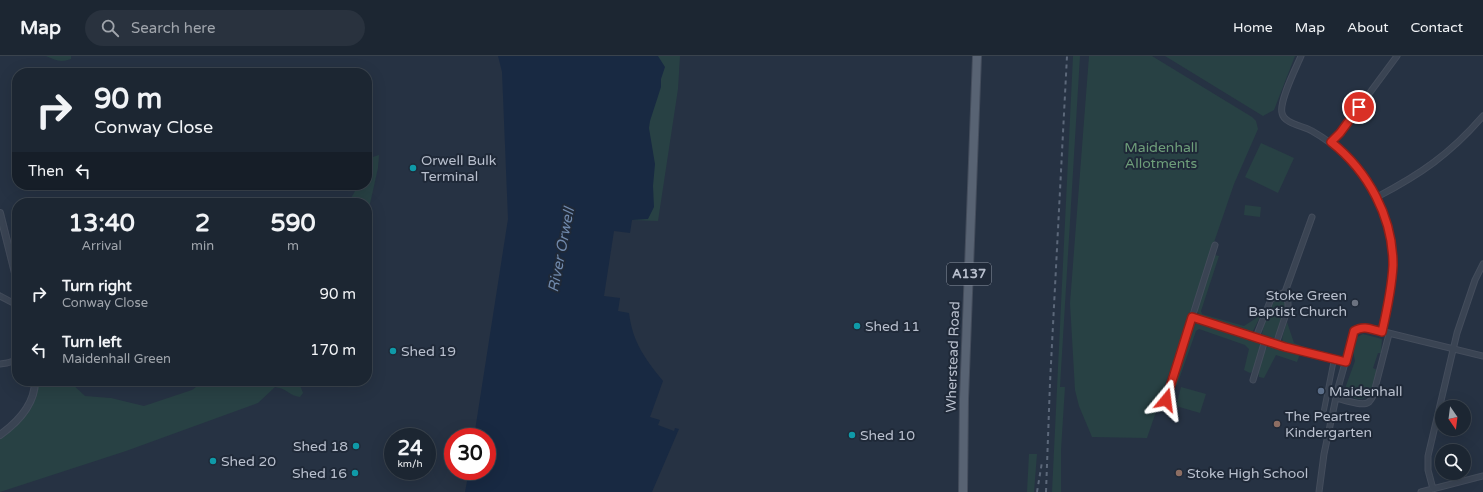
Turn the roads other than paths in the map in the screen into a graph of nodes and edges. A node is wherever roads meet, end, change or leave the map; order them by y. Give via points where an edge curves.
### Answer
1 (977, 56) edge
2 (1302, 56) edge
3 (1397, 56) edge
4 (1483, 116) edge
5 (1331, 142) junction
6 (1376, 196) junction
7 (0, 213) edge
8 (1312, 217) dead end
9 (1215, 245) dead end
10 (12, 261) edge
11 (1483, 264) edge
12 (1285, 292) junction
13 (0, 296) edge
14 (12, 302) edge
15 (1192, 317) junction
16 (1382, 332) junction
17 (1389, 334) junction
18 (1256, 337) junction
19 (1266, 340) junction
20 (1276, 344) junction
21 (1454, 350) junction
22 (1483, 356) edge
23 (1334, 359) junction
24 (12, 362) edge
25 (1346, 362) junction
26 (0, 364) edge
27 (1253, 380) dead end
28 (36, 386) edge
29 (1336, 398) junction
30 (1166, 400) dead end
31 (1324, 410) dead end
32 (0, 435) edge
33 (1483, 476) edge
34 (1433, 489) junction
35 (963, 492) edge
36 (1319, 492) edge
37 (1421, 492) edge

1 - 35 main road, Wherstead Road / A137
2 - 5 street via 1285,95 1282,115 1286,120
3 - 5 street
4 - 6 street via 1434,163 1409,180
5 - 6 street via 1354,164
6 - 16 street via 1389,231 1393,263
7 - 10 street
8 - 12 street
9 - 15 street
11 - 21 street via 1463,314
12 - 18 street via 1271,299
12 - 20 street via 1288,308
13 - 14 street
15 - 18 street
15 - 30 street
16 - 17 street
16 - 25 street via 1364,327 1354,331
17 - 21 street
17 - 29 street via 1370,402 1360,404
18 - 19 street
19 - 20 street
19 - 27 street
20 - 23 street
21 - 22 street
21 - 34 street via 1428,456 1428,470
23 - 25 street
23 - 31 street
24 - 26 street
25 - 29 street
28 - 32 street via 26,412
29 - 36 street
33 - 34 street
34 - 37 street

